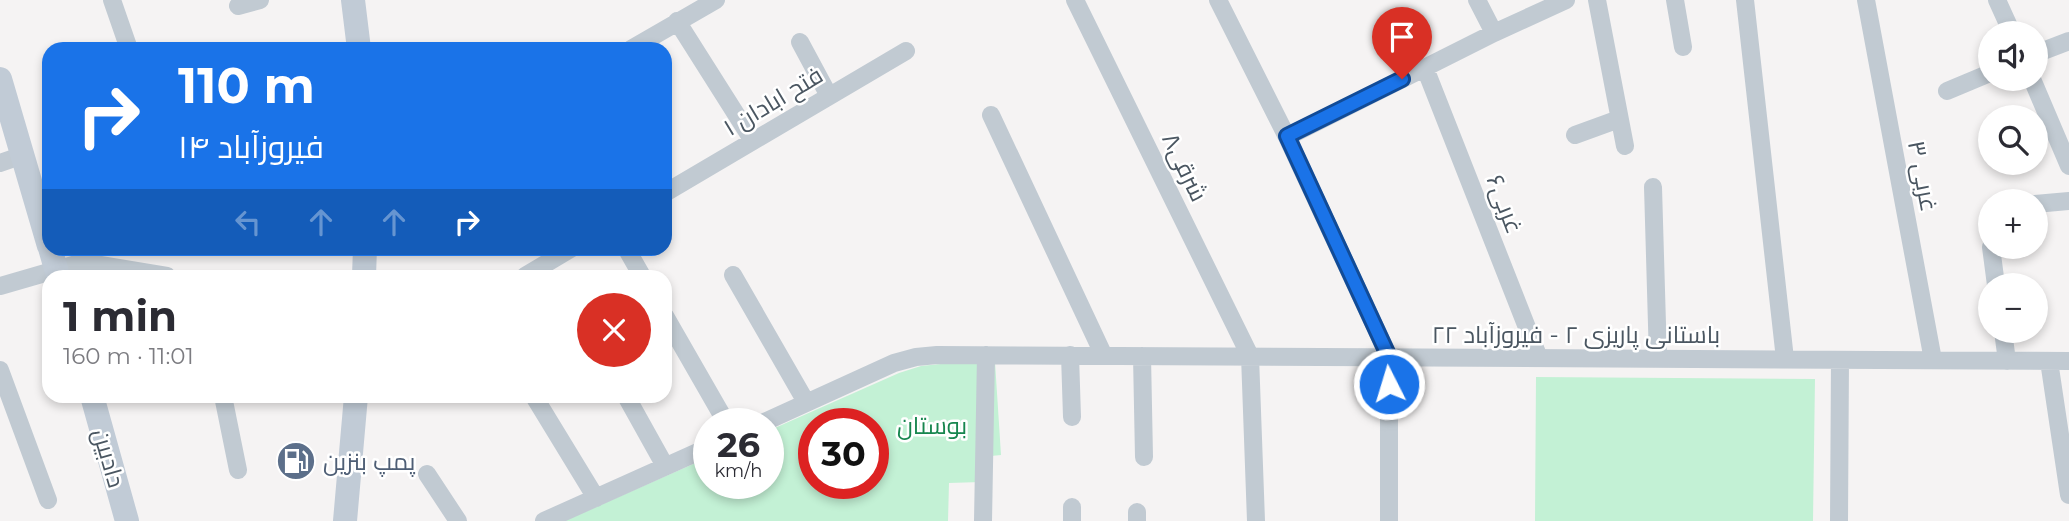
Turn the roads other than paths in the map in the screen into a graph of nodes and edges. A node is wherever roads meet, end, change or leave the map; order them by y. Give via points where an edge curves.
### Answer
1 (112, 0) edge
2 (260, 0) edge
3 (353, 0) edge
4 (716, 0) edge
5 (1075, 0) edge
6 (1218, 0) edge
7 (1477, 0) edge
8 (1566, 0) edge
9 (1597, 0) edge
10 (1675, 0) edge
11 (1745, 0) edge
12 (1866, 0) edge
13 (1997, 0) edge
14 (239, 6) dead end
15 (677, 21) junction
16 (2007, 21) edge
17 (1494, 33) junction
18 (2069, 41) edge
19 (127, 42) edge
20 (358, 42) edge
21 (642, 42) edge
22 (800, 42) dead end
23 (1683, 47) dead end
24 (2048, 49) edge
25 (906, 51) dead end
26 (1425, 68) junction
27 (1978, 78) edge
28 (0, 79) edge
29 (1947, 91) dead end
30 (2037, 91) edge
31 (829, 96) junction
32 (991, 115) dead end
33 (1619, 119) junction
34 (1575, 135) dead end
35 (1287, 136) junction
36 (753, 141) junction
37 (1625, 146) dead end
38 (11, 159) edge
39 (2069, 166) edge
40 (672, 184) edge
41 (1653, 187) dead end
42 (42, 198) edge
43 (2069, 201) edge
44 (2048, 203) edge
45 (53, 260) edge
46 (131, 270) edge
47 (733, 275) dead end
48 (0, 286) edge
49 (672, 328) edge
50 (2005, 343) edge
51 (986, 355) junction
52 (1070, 355) junction
53 (1104, 356) junction
54 (1142, 356) junction
55 (1250, 356) junction
56 (1389, 357) junction
57 (1539, 358) junction
58 (1658, 359) junction
59 (1785, 359) junction
60 (1840, 359) junction
61 (1933, 360) junction
62 (2007, 360) junction
63 (2049, 361) junction
64 (2069, 361) edge
65 (0, 370) edge
66 (806, 402) junction
67 (94, 403) edge
68 (224, 403) edge
69 (355, 403) edge
70 (538, 403) edge
71 (630, 403) edge
72 (718, 408) edge
73 (784, 413) edge
74 (1072, 417) dead end
75 (693, 454) edge
76 (1144, 457) dead end
77 (350, 463) junction
78 (665, 466) junction
79 (238, 470) dead end
80 (427, 474) dead end
81 (2069, 495) edge
82 (596, 498) junction
83 (48, 500) dead end
84 (127, 521) edge
85 (345, 521) edge
86 (365, 521) edge
87 (458, 521) edge
88 (544, 521) edge
89 (983, 521) edge
90 (1256, 521) edge
91 (1390, 521) edge
92 (1839, 521) edge

1 - 19 street
2 - 14 street
3 - 20 street
4 - 15 street
5 - 55 street, شرقی۸
6 - 35 street
7 - 17 street
8 - 17 street
9 - 33 street
10 - 23 street
11 - 59 street
12 - 61 street, غربی ۳
13 - 16 street
15 - 21 street
15 - 36 street
17 - 26 street
18 - 24 street
22 - 31 street
25 - 31 street, فتح ابادان ۱
26 - 35 street
26 - 57 street, غربی۶
27 - 29 street
28 - 38 street
30 - 39 street
31 - 36 street, فتح ابادان ۱
32 - 53 street
33 - 34 street
33 - 37 street
35 - 56 street
36 - 40 street, فتح ابادان ۱
38 - 42 street
41 - 58 street
43 - 44 street
45 - 46 street
45 - 48 street
47 - 66 street
49 - 72 street
50 - 62 street
51 - 52 street, باستانی پاریزی ۲ - فیروزآباد ۲۲
51 - 66 street, باستانی پاریزی ۲ - فیروزآباد ۲۲ via 916,357
51 - 89 street
52 - 53 street, باستانی پاریزی ۲ - فیروزآباد ۲۲
52 - 74 street
53 - 54 street, باستانی پاریزی ۲ - فیروزآباد ۲۲
54 - 55 street, باستانی پاریزی ۲ - فیروزآباد ۲۲
54 - 76 street
55 - 56 street, باستانی پاریزی ۲ - فیروزآباد ۲۲
55 - 90 street
56 - 57 street, باستانی پاریزی ۲ - فیروزآباد ۲۲
56 - 91 street
57 - 58 street, باستانی پاریزی ۲ - فیروزآباد ۲۲
58 - 59 street, باستانی پاریزی ۲ - فیروزآباد ۲۲
59 - 60 street, باستانی پاریزی ۲ - فیروزآباد ۲۲
60 - 61 street, باستانی پاریزی ۲ - فیروزآباد ۲۲
60 - 92 street
61 - 62 street, باستانی پاریزی ۲ - فیروزآباد ۲۲
62 - 63 street, باستانی پاریزی ۲ - فیروزآباد ۲۲
63 - 64 street, باستانی پاریزی ۲ - فیروزآباد ۲۲
63 - 81 street
65 - 83 street
66 - 73 street, باستانی پاریزی ۲ - فیروزآباد ۲۲
67 - 84 street, دادبین
68 - 79 street
69 - 77 street
70 - 82 street
71 - 78 street
75 - 78 street
77 - 85 street
77 - 86 street
78 - 82 street
80 - 87 street
82 - 88 street

